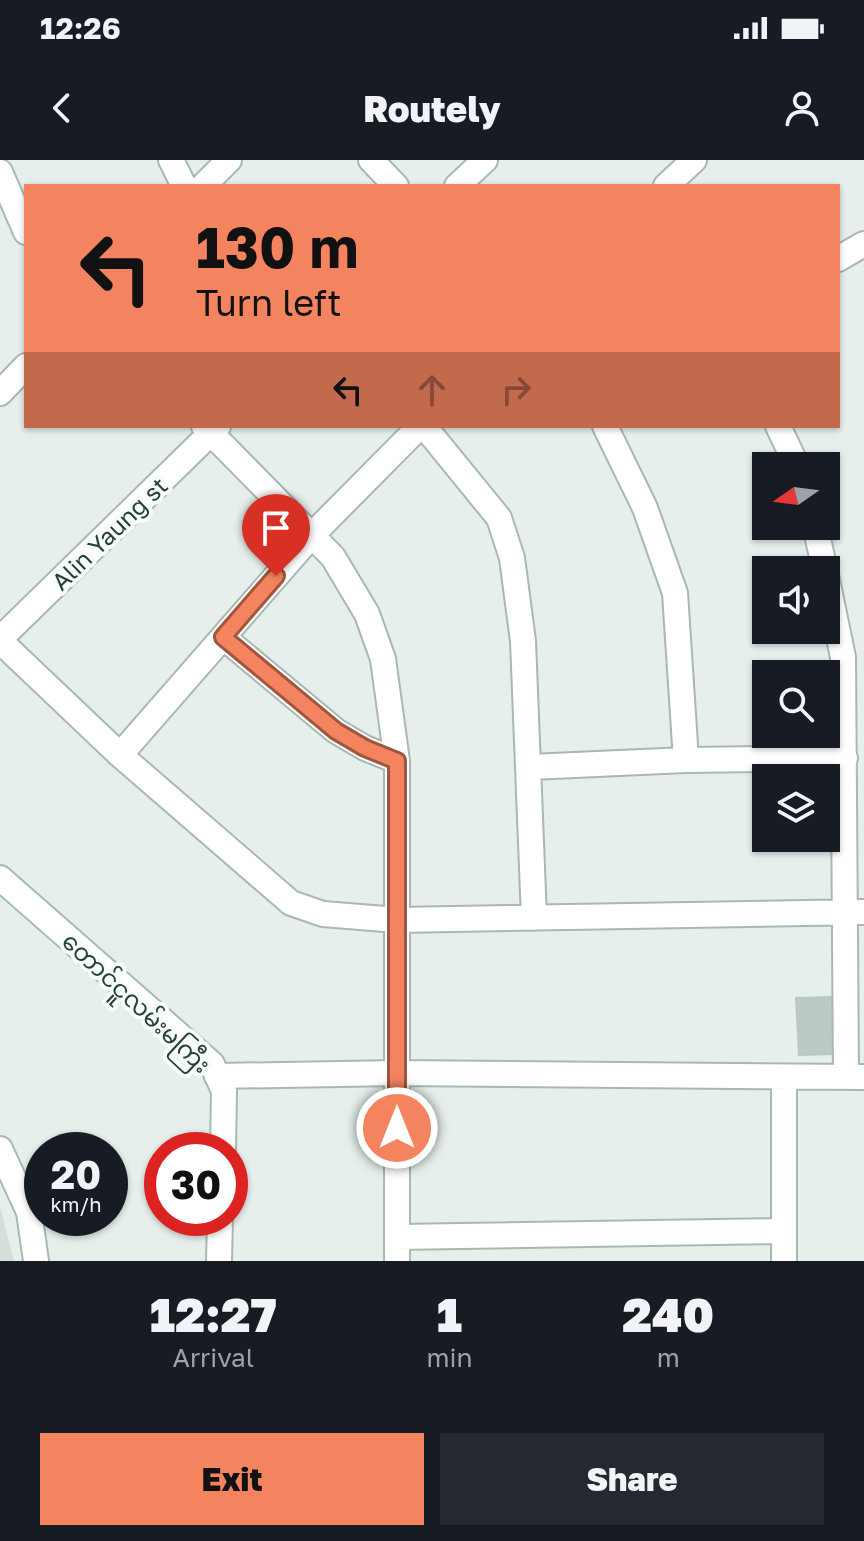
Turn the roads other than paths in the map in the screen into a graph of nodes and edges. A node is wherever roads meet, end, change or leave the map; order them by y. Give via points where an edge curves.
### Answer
1 (171, 160) edge
2 (229, 160) edge
3 (371, 160) edge
4 (485, 160) edge
5 (694, 160) edge
6 (0, 172) edge
7 (183, 184) edge
8 (205, 184) edge
9 (394, 184) edge
10 (459, 184) edge
11 (668, 184) edge
12 (24, 227) edge
13 (864, 244) edge
14 (840, 258) edge
15 (24, 368) edge
16 (0, 393) edge
17 (211, 428) edge
18 (420, 428) edge
19 (424, 428) edge
20 (606, 428) edge
21 (779, 428) edge
22 (790, 452) edge
23 (312, 535) junction
24 (223, 637) junction
25 (0, 640) edge
26 (840, 643) edge
27 (120, 755) junction
28 (845, 758) junction
29 (686, 760) junction
30 (397, 761) junction
31 (530, 767) junction
32 (0, 878) edge
33 (855, 912) edge
34 (534, 918) junction
35 (397, 920) junction
36 (397, 1073) junction
37 (217, 1076) junction
38 (855, 1077) edge
39 (784, 1078) junction
40 (223, 1132) edge
41 (0, 1149) edge
42 (784, 1231) junction
43 (220, 1236) edge
44 (397, 1249) edge
45 (36, 1261) edge
46 (219, 1261) edge
47 (784, 1261) edge

1 - 7 street
2 - 8 street
3 - 9 street
4 - 10 street
5 - 11 street
6 - 12 street
13 - 14 street
15 - 16 street
17 - 23 street
17 - 25 street, Alin Yaung st
18 - 23 street
19 - 31 street via 499,518 512,558
20 - 29 street via 645,508 675,593
21 - 22 street
23 - 24 street
23 - 30 street via 333,557 367,614 383,659
24 - 27 street
24 - 30 street via 336,731
25 - 27 street
26 - 28 street
27 - 35 street via 291,903 323,914
28 - 29 street
28 - 33 street
29 - 31 street
30 - 35 street
31 - 34 street
32 - 37 street, တောင်ငူလမ်းမကြီး via 212,1064
33 - 34 street
33 - 38 street
34 - 35 street
35 - 36 street
36 - 37 street
36 - 39 street
36 - 44 street
37 - 40 street, တောင်ငူလမ်းမကြီး via 224,1091
38 - 39 street
39 - 42 street
41 - 45 street via 29,1212
42 - 44 street
42 - 47 street
43 - 46 street

